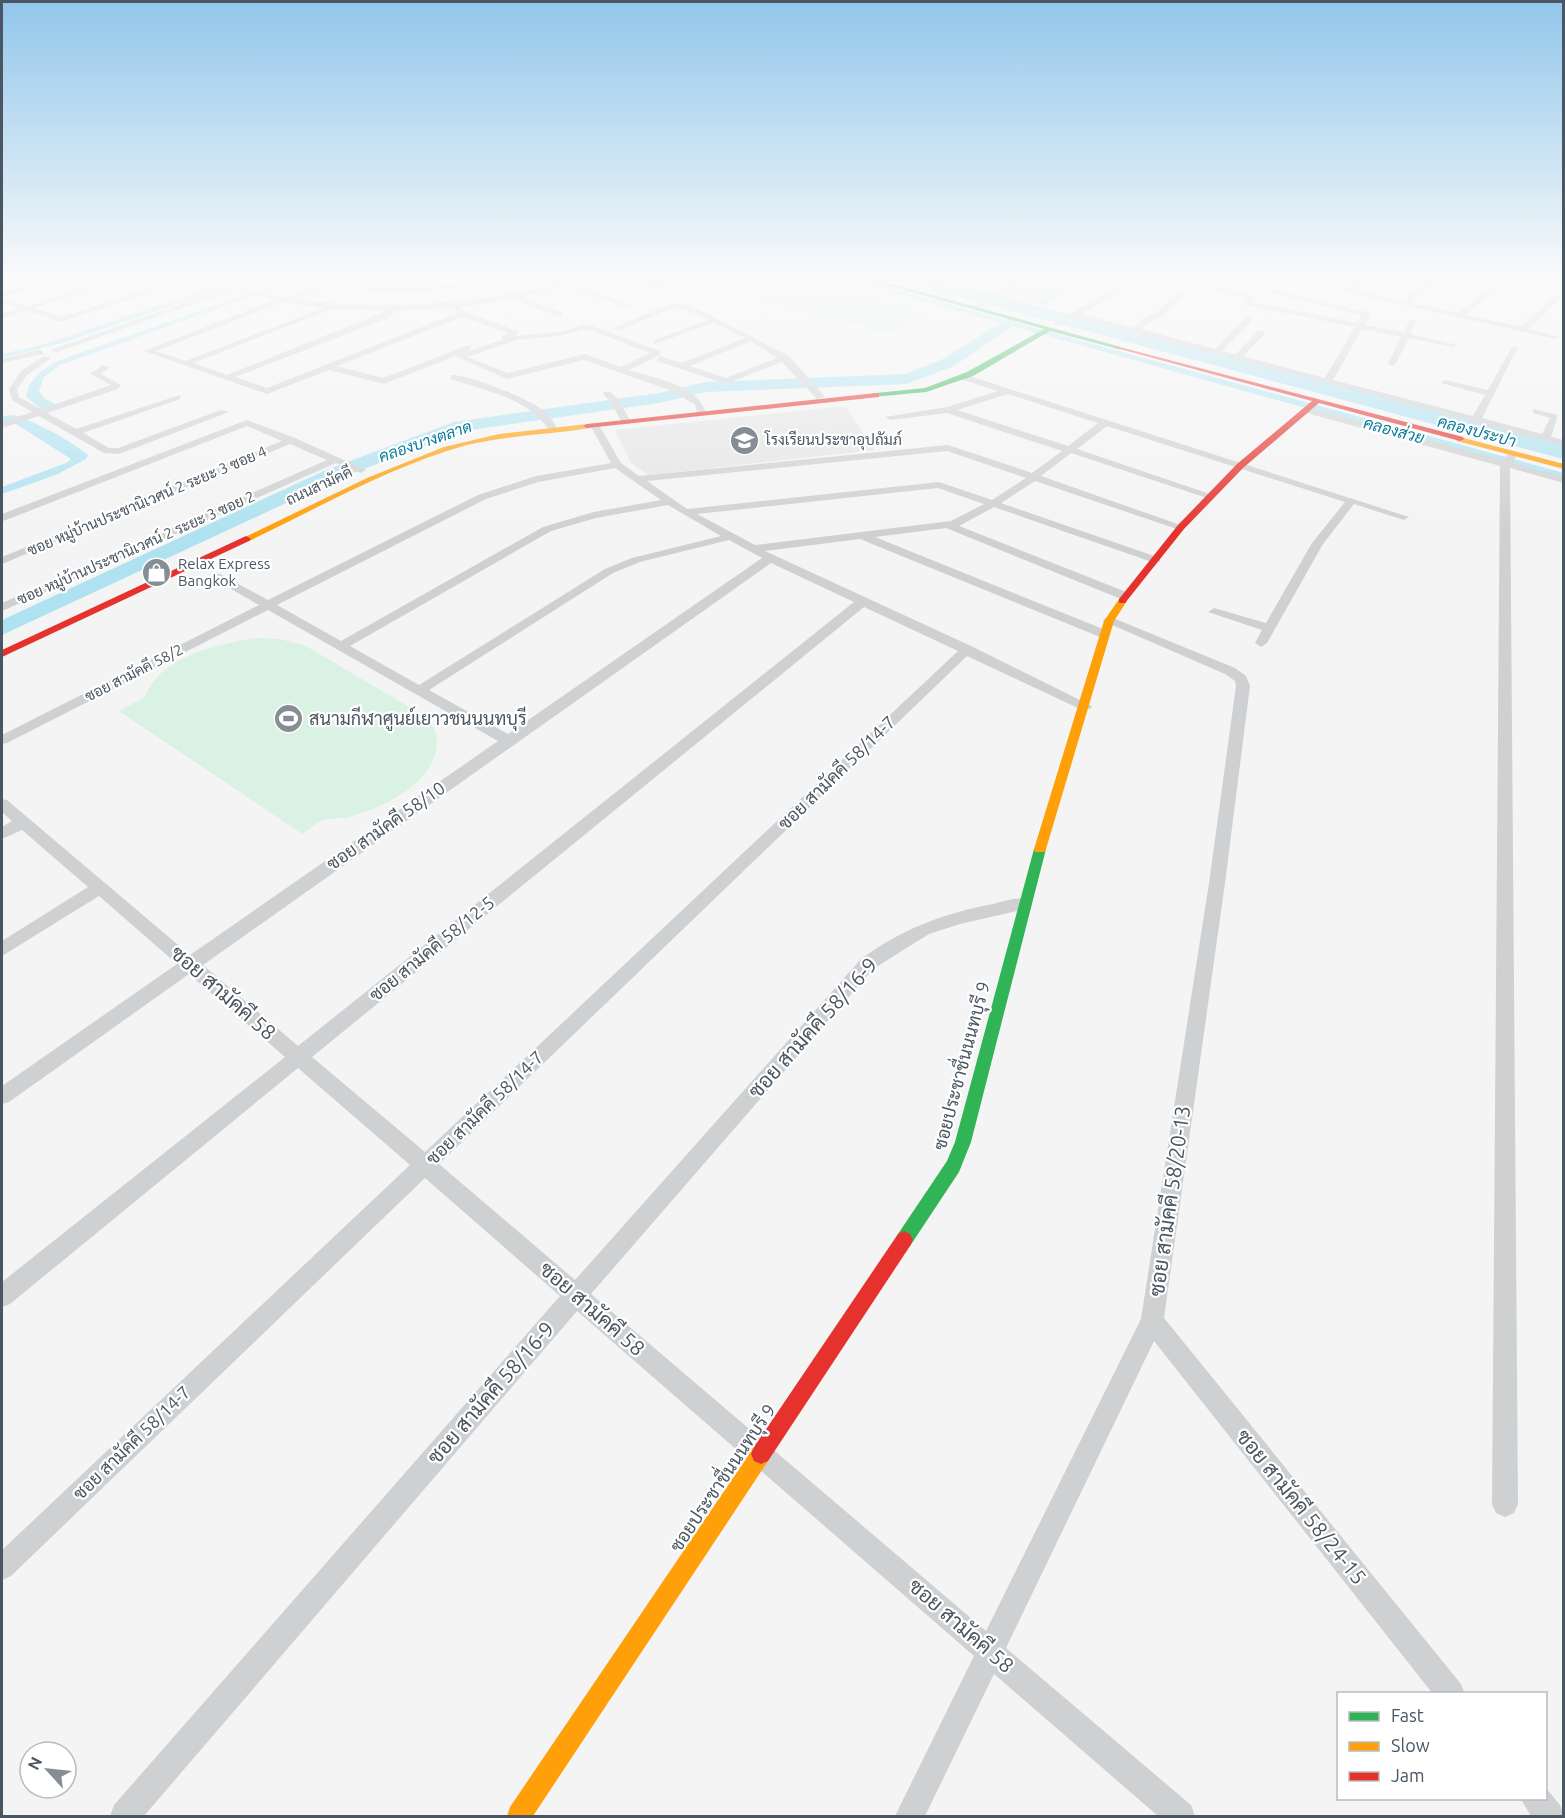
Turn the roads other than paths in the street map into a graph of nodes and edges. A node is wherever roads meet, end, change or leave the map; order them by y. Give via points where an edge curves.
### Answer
1 (36, 363) edge
2 (181, 363) edge
3 (187, 363) edge
4 (265, 363) edge
5 (339, 363) edge
6 (427, 363) edge
7 (474, 363) edge
8 (554, 363) edge
9 (599, 363) edge
10 (636, 363) edge
11 (670, 363) edge
12 (691, 363) edge
13 (773, 363) edge
14 (791, 363) edge
15 (988, 363) edge
16 (1161, 363) edge
17 (1269, 363) edge
18 (1338, 363) edge
19 (1507, 363) edge
20 (184, 364) junction
21 (106, 367) dead end
22 (328, 367) junction
23 (681, 367) junction
24 (620, 370) junction
25 (454, 377) dead end
26 (963, 377) junction
27 (226, 378) junction
28 (1328, 380) junction
29 (1445, 383) dead end
30 (1008, 391) junction
31 (1490, 393) junction
32 (177, 397) dead end
33 (820, 397) dead end
34 (1311, 406) junction
35 (948, 410) junction
36 (1536, 411) dead end
37 (224, 412) dead end
38 (38, 413) junction
39 (701, 414) junction
40 (890, 417) dead end
41 (1476, 420) junction
42 (1104, 423) junction
43 (4, 424) edge
44 (595, 425) junction
45 (553, 430) junction
46 (73, 433) junction
47 (1545, 439) junction
48 (292, 440) junction
49 (1563, 443) edge
50 (1070, 450) junction
51 (1508, 460) junction
52 (341, 461) junction
53 (617, 465) junction
54 (1240, 466) junction
55 (1563, 467) edge
56 (361, 470) dead end
57 (1034, 477) junction
58 (635, 479) junction
59 (1563, 480) edge
60 (1211, 496) junction
61 (1351, 501) junction
62 (668, 502) junction
63 (994, 503) junction
64 (685, 512) junction
65 (1404, 517) dead end
66 (2, 518) edge
67 (947, 525) junction
68 (1181, 526) junction
69 (862, 535) junction
70 (729, 537) junction
71 (752, 549) junction
72 (770, 558) junction
73 (1156, 560) junction
74 (2, 561) edge
75 (216, 576) dead end
76 (1125, 596) junction
77 (863, 601) junction
78 (267, 605) junction
79 (2, 607) edge
80 (1214, 612) dead end
81 (1106, 628) junction
82 (1269, 628) junction
83 (1261, 643) dead end
84 (341, 646) junction
85 (967, 649) junction
86 (2, 654) edge
87 (420, 690) junction
88 (1085, 706) junction
89 (2, 740) edge
90 (507, 740) junction
91 (2, 804) edge
92 (23, 822) junction
93 (2, 834) edge
94 (100, 887) junction
95 (1024, 904) junction
96 (2, 949) edge
97 (190, 964) junction
98 (298, 1057) junction
99 (2, 1096) edge
100 (425, 1165) junction
101 (576, 1295) junction
102 (2, 1296) edge
103 (1152, 1321) junction
104 (760, 1453) junction
105 (1505, 1504) dead end
106 (2, 1567) edge
107 (990, 1651) junction
108 (1448, 1692) edge
109 (1537, 1800) edge
110 (125, 1816) edge
111 (519, 1816) edge
112 (910, 1816) edge
113 (1180, 1816) edge
114 (1549, 1816) edge

1 - 38 street via 13,389 15,398
2 - 20 street
3 - 20 street
4 - 27 street
5 - 22 street
6 - 22 street via 384,381
7 - 8 street via 507,376
9 - 24 street
10 - 24 street
11 - 23 street
12 - 23 street
13 - 23 street via 726,381
14 - 33 street
15 - 26 main road, ถนนสามัคคี
16 - 34 main road
17 - 28 street via 1301,369
18 - 28 street
19 - 31 street
20 - 27 street
21 - 38 street via 94,374 115,387
22 - 27 street via 267,391
24 - 39 street via 678,390 694,399
25 - 45 street via 542,413 551,421
26 - 30 street
26 - 39 main road, ถนนสามัคคี via 913,392
28 - 41 street
29 - 31 street
30 - 35 street
30 - 42 street
31 - 41 street
32 - 46 street
34 - 51 main road
34 - 54 main road, ซอยประชาชื่นนนทบุรี 9
35 - 40 street
35 - 50 street
36 - 47 street via 1555,417
37 - 46 street via 113,452
38 - 43 street
38 - 46 street
39 - 44 main road, ถนนสามัคคี via 617,406
41 - 47 street
42 - 50 street
42 - 54 street
44 - 45 main road, ถนนสามัคคี
44 - 53 street
45 - 86 main road, ถนนสามัคคี via 496,437 435,452
47 - 49 street
48 - 52 street
48 - 66 street via 253,423 243,423
48 - 74 street, ซอย หมู่บ้านประชานิเวศน์ 2 ระยะ 3 ซอย 4
50 - 57 street
50 - 60 street
51 - 55 main road
51 - 59 street
51 - 105 street
52 - 56 street
52 - 79 street, ซอย หมู่บ้านประชานิเวศน์ 2 ระยะ 3 ซอย 2
53 - 58 street
53 - 78 street, ซอย สามัคคี 58/2 via 536,479 497,491
54 - 60 main road, ซอยประชาชื่นนนทบุรี 9
54 - 61 street
57 - 58 street via 948,448
57 - 63 street
57 - 68 street
58 - 62 street
60 - 68 main road, ซอยประชาชื่นนนทบุรี 9
61 - 65 street
61 - 82 street via 1318,543
62 - 64 street
62 - 84 street via 594,515 547,529
63 - 64 street via 939,485
63 - 67 street via 959,523
63 - 73 street
64 - 70 street
67 - 69 street
67 - 76 street
68 - 73 main road, ซอยประชาชื่นนนทบุรี 9
69 - 71 street
69 - 81 street, ซอย สามัคคี 58/20-13
70 - 71 street
70 - 87 street via 636,560 609,571
71 - 72 street
72 - 77 street
72 - 90 street, ซอย สามัคคี 58/10
73 - 76 main road, ซอยประชาชื่นนนทบุรี 9
75 - 78 street
76 - 81 main road, ซอยประชาชื่นนนทบุรี 9
77 - 85 street
77 - 98 street, ซอย สามัคคี 58/12-5
78 - 84 street
78 - 89 street, ซอย สามัคคี 58/2
80 - 82 street
81 - 88 main road, ซอยประชาชื่นนนทบุรี 9
81 - 103 street, ซอย สามัคคี 58/20-13 via 1230,671 1243,686
82 - 83 street
84 - 87 street
85 - 88 street
85 - 100 street, ซอย สามัคคี 58/14-7
87 - 90 street
88 - 95 main road, ซอยประชาชื่นนนทบุรี 9
90 - 97 street, ซอย สามัคคี 58/10
91 - 92 street, ซอย สามัคคี 58
92 - 93 street
92 - 94 street, ซอย สามัคคี 58
94 - 96 street
94 - 97 street, ซอย สามัคคี 58
95 - 101 street, ซอย สามัคคี 58/16-9 via 941,921 890,945 867,964
95 - 104 main road, ซอยประชาชื่นนนทบุรี 9 via 963,1142 953,1166
97 - 98 street, ซอย สามัคคี 58
97 - 99 street, ซอย สามัคคี 58/10
98 - 100 street, ซอย สามัคคี 58
98 - 102 street, ซอย สามัคคี 58/12-5
100 - 101 street, ซอย สามัคคี 58
100 - 106 street, ซอย สามัคคี 58/14-7
101 - 104 street, ซอย สามัคคี 58
101 - 110 street, ซอย สามัคคี 58/16-9
103 - 107 street, ซอย สามัคคี 58/20-13
103 - 108 street, ซอย สามัคคี 58/24-15
104 - 107 street, ซอย สามัคคี 58
104 - 111 main road, ซอยประชาชื่นนนทบุรี 9
107 - 112 street, ซอย สามัคคี 58/20-13
107 - 113 street, ซอย สามัคคี 58
109 - 114 street

